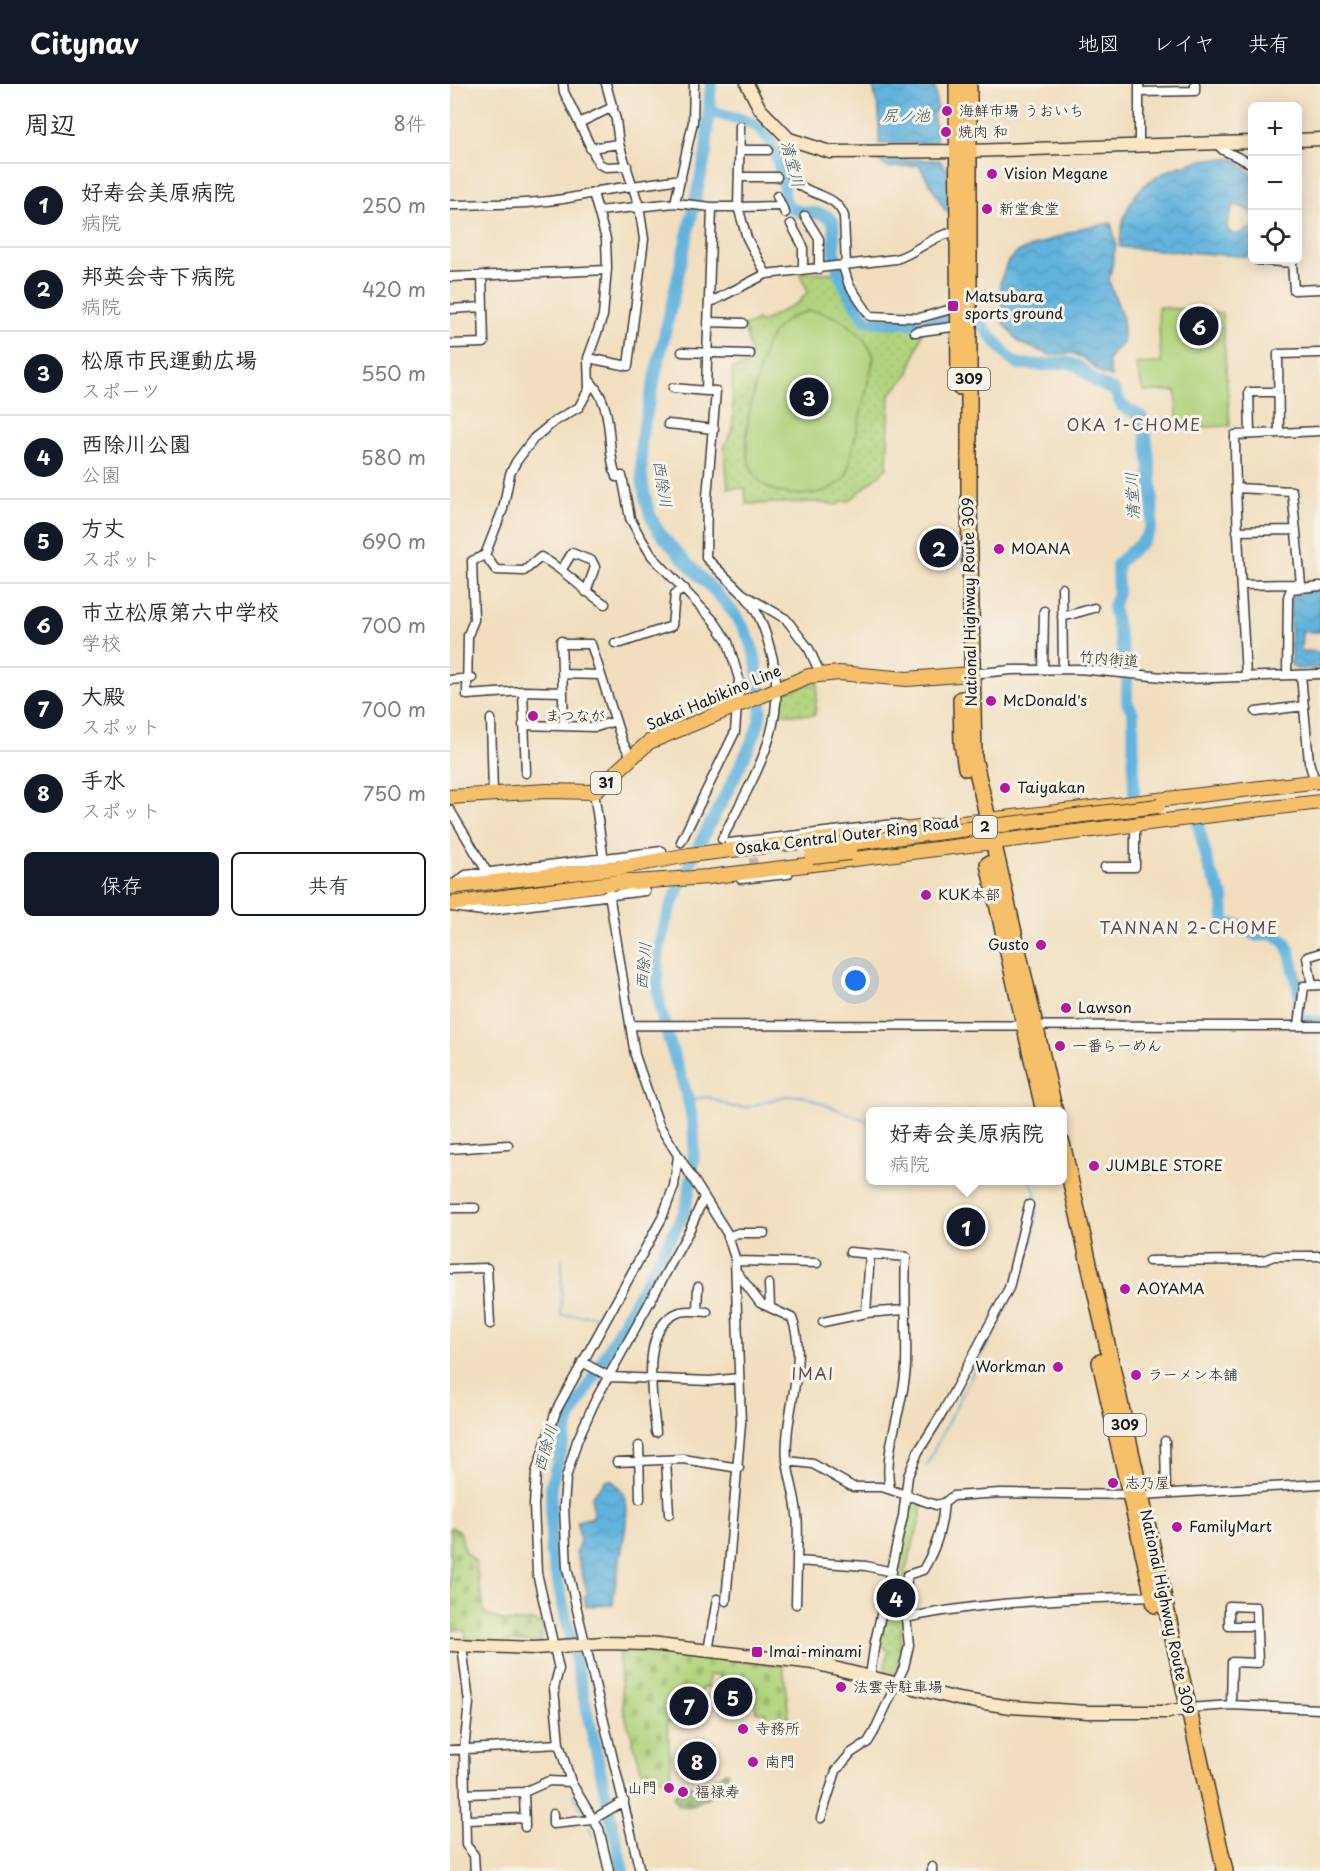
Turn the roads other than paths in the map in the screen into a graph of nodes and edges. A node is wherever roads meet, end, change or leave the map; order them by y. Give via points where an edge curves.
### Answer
1 (563, 84) edge
2 (606, 84) edge
3 (694, 84) edge
4 (747, 84) edge
5 (957, 84) edge
6 (969, 84) edge
7 (1195, 84) edge
8 (1139, 88) edge
9 (613, 107) junction
10 (579, 123) junction
11 (740, 126) dead end
12 (1320, 139) edge
13 (789, 140) junction
14 (1302, 140) edge
15 (1248, 142) edge
16 (1216, 143) junction
17 (619, 144) junction
18 (1139, 146) junction
19 (590, 148) junction
20 (740, 150) junction
21 (768, 150) dead end
22 (963, 151) junction
23 (1248, 162) edge
24 (627, 166) junction
25 (739, 177) junction
26 (777, 177) dead end
27 (681, 179) junction
28 (633, 186) junction
29 (598, 191) dead end
30 (777, 196) dead end
31 (676, 203) junction
32 (450, 205) edge
33 (639, 206) junction
34 (712, 207) junction
35 (738, 207) junction
36 (598, 211) junction
37 (805, 216) dead end
38 (791, 224) dead end
39 (964, 232) junction
40 (1292, 264) edge
41 (844, 266) junction
42 (803, 268) junction
43 (822, 269) junction
44 (607, 270) junction
45 (482, 274) junction
46 (766, 274) junction
47 (450, 277) edge
48 (1320, 289) edge
49 (709, 303) junction
50 (483, 307) junction
51 (959, 307) junction
52 (450, 309) edge
53 (708, 322) junction
54 (743, 323) dead end
55 (959, 326) junction
56 (915, 332) dead end
57 (450, 344) edge
58 (682, 352) dead end
59 (707, 352) junction
60 (1320, 353) edge
61 (750, 354) dead end
62 (588, 358) junction
63 (591, 381) junction
64 (673, 388) dead end
65 (706, 391) junction
66 (1278, 392) junction
67 (668, 424) dead end
68 (714, 429) junction
69 (1320, 431) edge
70 (1279, 433) junction
71 (1250, 434) junction
72 (1236, 488) junction
73 (1296, 530) junction
74 (1237, 531) junction
75 (485, 555) junction
76 (562, 569) junction
77 (1300, 584) junction
78 (1241, 585) junction
79 (1320, 586) edge
80 (1062, 588) dead end
81 (685, 589) junction
82 (586, 592) junction
83 (743, 594) junction
84 (605, 604) dead end
85 (1094, 608) dead end
86 (1044, 611) dead end
87 (1062, 617) junction
88 (615, 643) dead end
89 (1063, 669) junction
90 (1043, 670) junction
91 (563, 674) junction
92 (820, 674) junction
93 (966, 674) junction
94 (1320, 674) edge
95 (600, 675) junction
96 (1287, 675) junction
97 (1301, 675) junction
98 (1246, 676) junction
99 (469, 678) junction
100 (450, 680) edge
101 (777, 688) junction
102 (523, 691) junction
103 (563, 692) junction
104 (740, 706) junction
105 (1304, 706) junction
106 (1256, 711) dead end
107 (491, 719) dead end
108 (615, 721) junction
109 (523, 725) junction
110 (564, 725) junction
111 (632, 758) junction
112 (526, 773) dead end
113 (1318, 783) edge
114 (594, 792) junction
115 (494, 794) junction
116 (1320, 796) edge
117 (450, 797) edge
118 (1320, 802) edge
119 (450, 810) edge
120 (1159, 811) junction
121 (983, 819) junction
122 (1135, 825) junction
123 (916, 828) junction
124 (681, 842) dead end
125 (989, 843) junction
126 (662, 851) dead end
127 (608, 862) junction
128 (1104, 867) dead end
129 (707, 868) junction
130 (671, 869) junction
131 (487, 872) junction
132 (450, 887) edge
133 (613, 890) junction
134 (645, 891) dead end
135 (450, 905) edge
136 (1320, 953) edge
137 (1316, 985) edge
138 (1300, 1022) junction
139 (630, 1025) junction
140 (1030, 1026) junction
141 (1320, 1026) edge
142 (1043, 1107) edge
143 (1054, 1107) edge
144 (508, 1145) dead end
145 (450, 1149) edge
146 (680, 1159) junction
147 (1067, 1167) edge
148 (1060, 1185) edge
149 (703, 1196) junction
150 (1029, 1205) dead end
151 (450, 1208) edge
152 (476, 1208) dead end
153 (764, 1233) dead end
154 (728, 1237) junction
155 (850, 1252) dead end
156 (870, 1254) junction
157 (1320, 1256) edge
158 (736, 1261) junction
159 (1149, 1261) dead end
160 (817, 1263) dead end
161 (450, 1269) edge
162 (736, 1272) junction
163 (769, 1284) dead end
164 (698, 1287) dead end
165 (770, 1307) junction
166 (904, 1310) junction
167 (697, 1311) junction
168 (707, 1312) dead end
169 (866, 1313) junction
170 (823, 1322) dead end
171 (490, 1324) dead end
172 (584, 1364) junction
173 (609, 1376) junction
174 (652, 1377) junction
175 (739, 1378) junction
176 (656, 1432) dead end
177 (1165, 1441) dead end
178 (639, 1446) dead end
179 (666, 1460) junction
180 (640, 1461) junction
181 (787, 1461) junction
182 (617, 1462) dead end
183 (739, 1468) junction
184 (1320, 1484) edge
185 (890, 1489) junction
186 (904, 1493) junction
187 (1166, 1493) junction
188 (1136, 1494) junction
189 (640, 1499) dead end
190 (944, 1503) junction
191 (669, 1514) dead end
192 (797, 1562) junction
193 (892, 1572) junction
194 (1153, 1596) junction
195 (796, 1604) dead end
196 (906, 1618) junction
197 (1257, 1626) dead end
198 (584, 1644) junction
199 (456, 1645) edge
200 (558, 1646) junction
201 (708, 1651) junction
202 (870, 1677) junction
203 (898, 1684) junction
204 (1231, 1705) junction
205 (1320, 1708) edge
206 (1183, 1709) junction
207 (559, 1744) junction
208 (450, 1750) edge
209 (464, 1750) junction
210 (571, 1782) junction
211 (524, 1792) junction
212 (465, 1794) junction
213 (621, 1803) junction
214 (553, 1814) dead end
215 (821, 1818) dead end
216 (466, 1820) junction
217 (591, 1820) junction
218 (475, 1871) edge
219 (609, 1871) edge
220 (640, 1871) edge
221 (1214, 1871) edge
222 (1225, 1871) edge

1 - 10 street
2 - 9 street
3 - 27 street via 693,122
4 - 13 street via 760,109
5 - 22 highway, National Highway Route 309 / 309
6 - 22 highway, National Highway Route 309 / 309
7 - 8 street via 1196,91
8 - 18 street
9 - 10 street
9 - 17 street
10 - 19 street
11 - 20 street
12 - 14 street
13 - 22 street via 830,152
13 - 41 street via 784,149 797,184 841,208
15 - 16 street
16 - 18 street
16 - 23 street
17 - 19 street
17 - 24 street
18 - 22 street
19 - 24 street via 599,164
20 - 21 street
20 - 25 street
22 - 39 highway, National Highway Route 309 / 309
24 - 28 street
25 - 26 street
25 - 35 street
27 - 28 street
27 - 31 street
28 - 29 street
28 - 33 street
30 - 35 street via 782,209
31 - 33 street
31 - 34 street
32 - 36 street via 514,204 593,193
33 - 36 street
33 - 62 street via 644,239 628,366
34 - 35 street
34 - 49 street
35 - 46 street via 747,238
36 - 44 street via 606,239
37 - 43 street via 819,239
38 - 42 street via 803,246
39 - 41 street via 933,239 913,254
39 - 51 highway, National Highway Route 309 / 309
39 - 93 highway, National Highway Route 309 / 309
40 - 48 street via 1294,290
41 - 43 street
41 - 51 street via 853,294 870,316 919,318
42 - 43 street
42 - 46 street
44 - 45 street
44 - 62 street via 603,316
45 - 47 street
45 - 50 street
46 - 49 street
49 - 53 street
50 - 52 street
50 - 57 street via 484,343
51 - 55 highway, National Highway Route 309 / 309
53 - 54 street
53 - 59 street
55 - 56 street
55 - 93 highway, National Highway Route 309 / 309
58 - 59 street
59 - 61 street
59 - 65 street
60 - 66 street via 1278,354
62 - 63 street
63 - 75 street via 579,407 534,438 516,462
63 - 81 street via 610,425 612,465 616,477 622,476 630,518 652,556
64 - 65 street
65 - 68 street via 716,391
66 - 70 street
66 - 71 street via 1250,392
67 - 68 street
68 - 83 street via 706,558
69 - 70 street
70 - 71 street
71 - 72 street via 1234,435
72 - 73 street via 1292,490
72 - 74 street
73 - 74 street
73 - 77 street
74 - 78 street
75 - 76 street via 496,570 524,571 541,557
75 - 99 street via 472,561 474,620 468,635
76 - 82 street
76 - 82 street via 572,553 592,561 595,567
77 - 78 street
77 - 79 street
78 - 98 street
79 - 96 street via 1291,589 1288,597
80 - 87 street
81 - 88 street via 675,594 672,626
81 - 104 street via 728,642 739,679
82 - 84 street
83 - 92 street via 786,619 809,649
83 - 101 street via 756,609 765,630 777,668
85 - 87 street
86 - 90 street
87 - 89 street
89 - 90 street, 竹内街道
89 - 98 street, 竹内街道 via 1184,679
90 - 93 street, 竹内街道
91 - 95 street
91 - 95 street via 561,642 591,644
91 - 103 street
92 - 93 main road, Sakai Habikino Line / 31 via 907,680
92 - 101 main road, Sakai Habikino Line / 31
93 - 121 highway, National Highway Route 309 / 309
94 - 97 street
95 - 108 street
96 - 97 street
96 - 98 street, 竹内街道
97 - 105 street
99 - 100 street
99 - 102 street via 467,695
101 - 104 main road, Sakai Habikino Line / 31
101 - 123 street via 775,724 726,841 895,824
102 - 103 street
102 - 109 street
103 - 110 street
104 - 111 main road, Sakai Habikino Line / 31 via 667,732
104 - 124 street via 735,732
105 - 106 street
105 - 113 street via 1309,762
107 - 115 street
108 - 110 street via 596,727
108 - 111 street
109 - 110 street
109 - 112 street
111 - 114 main road, Sakai Habikino Line / 31
113 - 120 main road, Osaka Central Outer Ring Road / 2
113 - 121 main road
114 - 115 main road, 31
114 - 127 street
115 - 117 main road, 31
116 - 120 main road, Osaka Central Outer Ring Road / 2
118 - 122 main road
119 - 131 street
120 - 129 main road, Osaka Central Outer Ring Road / 2, bridge
121 - 123 main road
121 - 125 highway, National Highway Route 309 / 309
122 - 125 main road
122 - 128 street via 1135,867
123 - 129 main road
125 - 129 main road
125 - 140 highway, National Highway Route 309 / 309
126 - 127 street
127 - 130 main road
127 - 131 street
127 - 132 main road
129 - 130 main road
129 - 130 main road
130 - 133 main road
131 - 132 street via 466,875
133 - 134 street
133 - 135 main road
133 - 139 street
136 - 137 street via 1307,957
137 - 138 street via 1304,986
138 - 140 street
138 - 141 street
139 - 140 street
139 - 146 street via 635,1055 658,1125
140 - 142 highway, National Highway Route 309 / 309
140 - 143 highway, National Highway Route 309 / 309
144 - 145 street
146 - 149 street
146 - 172 street via 662,1218
147 - 188 highway, National Highway Route 309 / 309
148 - 188 highway, National Highway Route 309 / 309
149 - 154 street
149 - 173 street via 689,1231
150 - 186 street via 1009,1288 944,1412 918,1452
151 - 152 street
153 - 154 street
154 - 158 street
155 - 156 street
156 - 166 street via 906,1257
156 - 169 street
157 - 159 street
158 - 160 street
158 - 162 street
161 - 171 street via 487,1268
162 - 165 street via 760,1303
162 - 175 street
163 - 165 street
164 - 167 street
165 - 181 street via 792,1318 796,1330
166 - 169 street
166 - 185 street via 906,1366 888,1467
167 - 168 street
167 - 174 street via 681,1312 664,1324 652,1348
169 - 170 street
172 - 173 street
172 - 200 street via 556,1411 536,1473 536,1564
173 - 174 street
173 - 198 street via 584,1424 566,1478 563,1525 567,1568
174 - 175 street via 710,1381
174 - 176 street
175 - 183 street
177 - 187 street
178 - 180 street
179 - 180 street
179 - 183 street
179 - 191 street
180 - 182 street
180 - 189 street
181 - 185 street via 813,1464 853,1486
181 - 192 street via 798,1515
183 - 201 street via 722,1600
184 - 187 street
185 - 186 street
186 - 190 street via 936,1505
186 - 193 street
187 - 188 street
188 - 190 street via 1000,1493 953,1496
188 - 194 highway, National Highway Route 309 / 309
188 - 206 highway, National Highway Route 309 / 309
190 - 196 street via 942,1528 934,1552 923,1570 907,1575
192 - 193 street via 866,1566
192 - 195 street
193 - 202 street
194 - 196 street via 956,1607
194 - 206 highway, National Highway Route 309 / 309
196 - 203 street via 909,1645
197 - 204 street via 1258,1663 1232,1662
198 - 200 street
198 - 201 street via 627,1643
198 - 213 street
199 - 200 street
199 - 209 street via 469,1703
200 - 207 street via 559,1669 554,1688
201 - 202 street via 781,1657
202 - 203 street
203 - 206 street via 958,1699 1020,1708 1088,1712
203 - 215 street via 868,1742 851,1753 836,1772
204 - 205 street
204 - 206 street
206 - 221 highway, National Highway Route 309 / 309
206 - 222 highway, National Highway Route 309 / 309
207 - 209 street
207 - 210 street
208 - 209 street
209 - 212 street
210 - 211 street via 549,1781
210 - 217 street
211 - 212 street
211 - 216 street via 525,1823
212 - 216 street
213 - 217 street
213 - 220 street
214 - 217 street via 553,1824
216 - 218 street via 466,1845 474,1855
217 - 219 street via 600,1829

